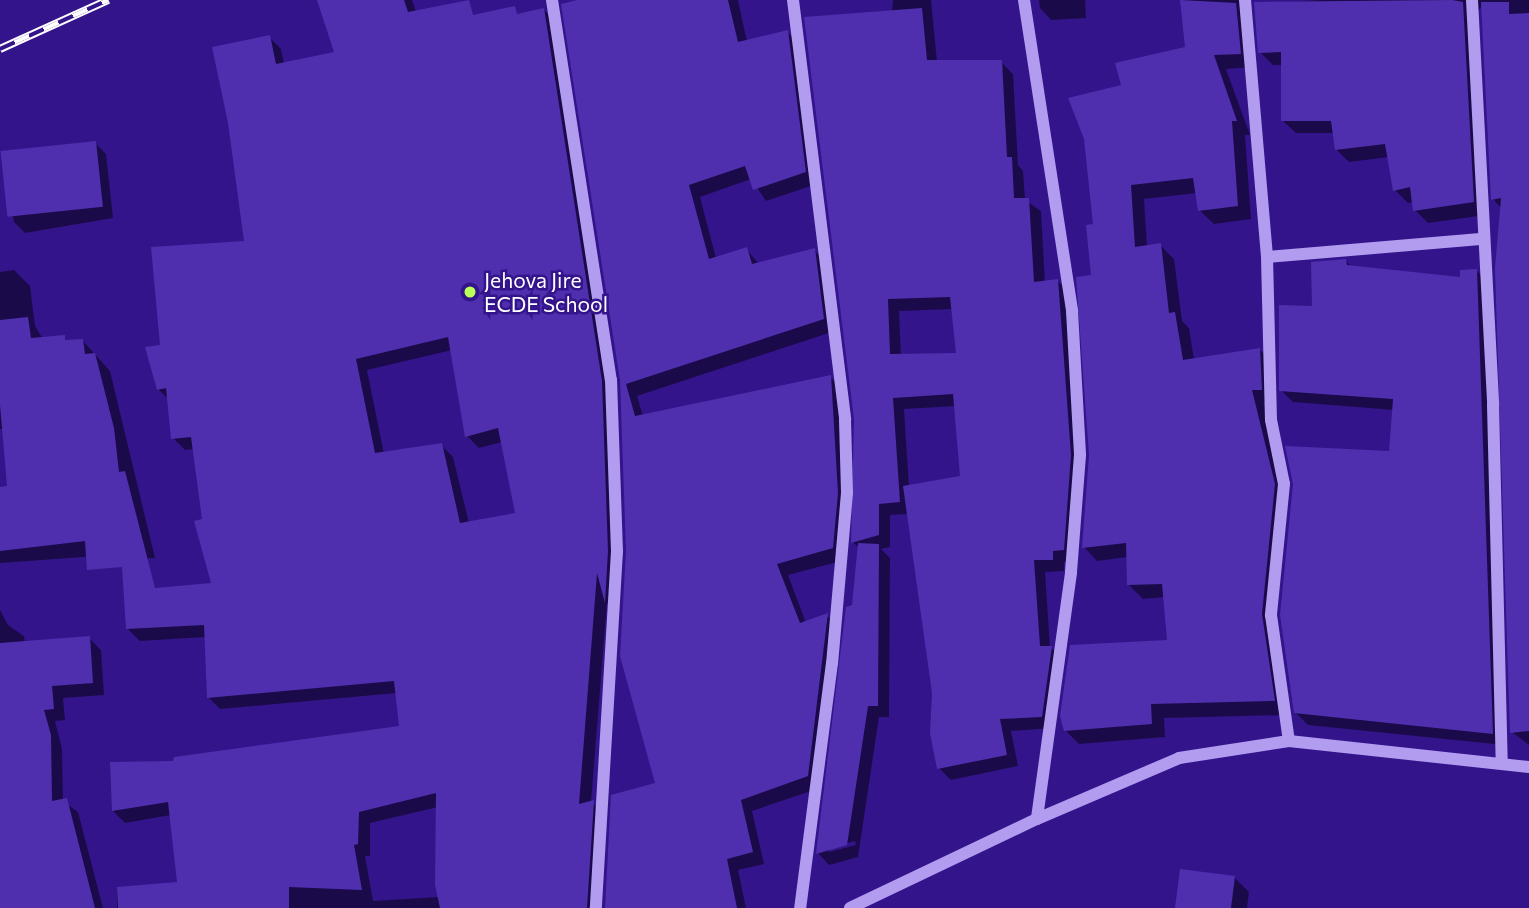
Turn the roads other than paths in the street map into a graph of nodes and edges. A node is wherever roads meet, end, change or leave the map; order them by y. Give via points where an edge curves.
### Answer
1 (552, 0) edge
2 (793, 0) edge
3 (1024, 0) edge
4 (1245, 0) edge
5 (1472, 0) edge
6 (1483, 239) junction
7 (1267, 257) junction
8 (1289, 741) junction
9 (1502, 762) junction
10 (1529, 767) edge
11 (1037, 819) junction
12 (596, 908) edge
13 (800, 908) edge
14 (850, 908) edge

1 - 12 street via 611,380 617,551
2 - 13 street via 845,420 846,492 832,663
3 - 11 street via 1072,311 1080,455 1071,573
4 - 7 street
5 - 6 street
6 - 7 street
6 - 9 street via 1493,405
7 - 8 street via 1271,419 1284,484 1271,615
8 - 9 street
8 - 11 street via 1179,758
9 - 10 street
11 - 14 street

